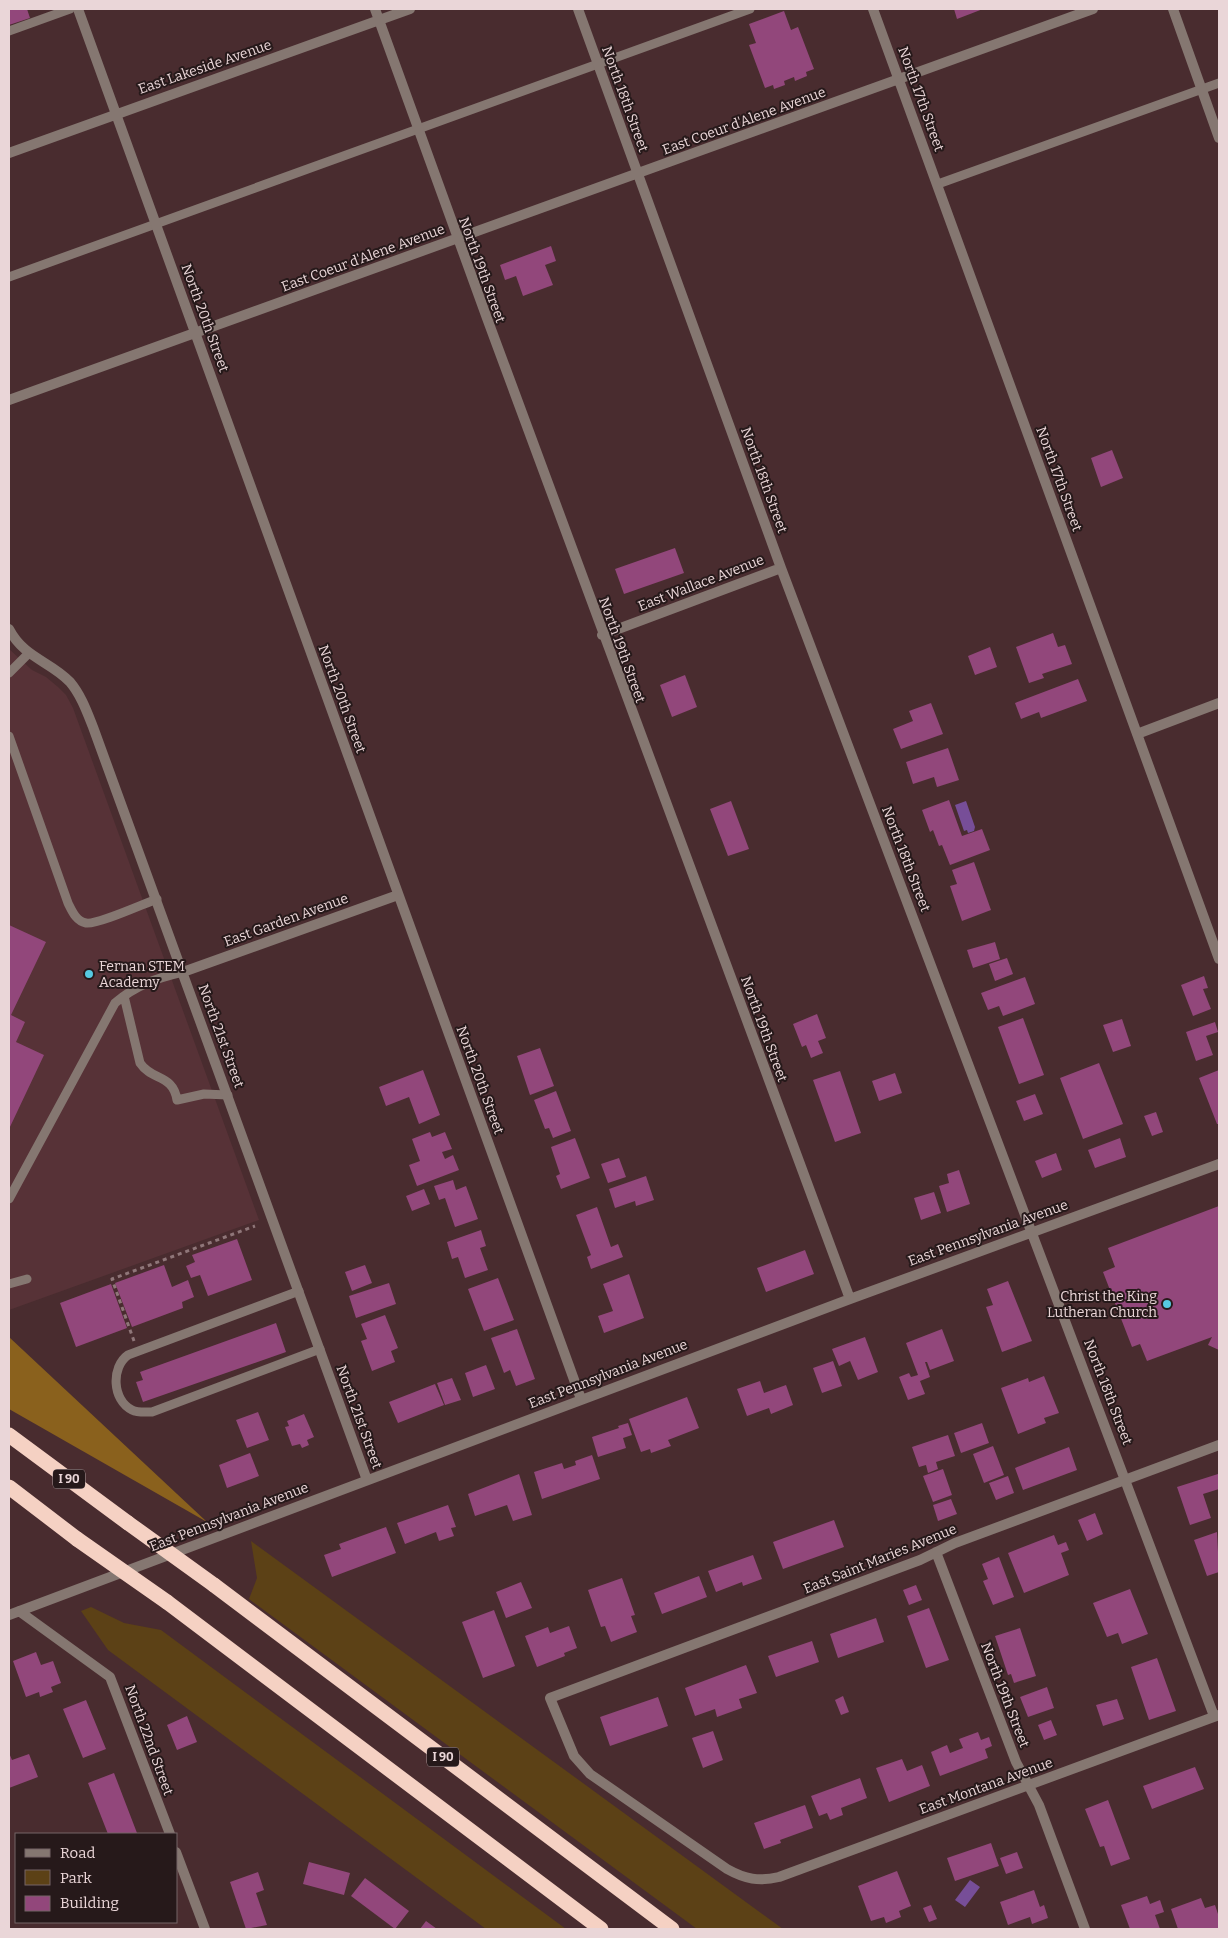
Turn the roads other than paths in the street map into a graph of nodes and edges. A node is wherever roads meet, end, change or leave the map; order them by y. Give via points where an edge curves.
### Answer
1 (70, 9) edge
2 (78, 9) edge
3 (375, 9) edge
4 (410, 9) edge
5 (578, 9) edge
6 (750, 9) edge
7 (873, 9) edge
8 (1093, 9) edge
9 (1173, 9) edge
10 (379, 20) junction
11 (9, 31) edge
12 (598, 63) junction
13 (899, 79) junction
14 (1219, 83) edge
15 (1202, 89) junction
16 (116, 113) junction
17 (417, 129) junction
18 (1219, 138) edge
19 (9, 153) edge
20 (638, 174) junction
21 (938, 184) junction
22 (156, 222) junction
23 (456, 239) junction
24 (9, 277) edge
25 (196, 333) junction
26 (9, 400) edge
27 (781, 568) junction
28 (9, 629) edge
29 (602, 635) junction
30 (28, 654) junction
31 (9, 673) edge
32 (1219, 703) edge
33 (1137, 734) junction
34 (9, 736) edge
35 (398, 895) junction
36 (157, 899) junction
37 (1218, 954) edge
38 (183, 972) junction
39 (124, 996) junction
40 (228, 1095) junction
41 (1219, 1164) edge
42 (9, 1200) edge
43 (1033, 1232) junction
44 (27, 1280) dead end
45 (9, 1284) edge
46 (299, 1291) junction
47 (850, 1299) junction
48 (320, 1350) junction
49 (581, 1399) junction
50 (9, 1434) edge
51 (1219, 1445) edge
52 (1126, 1479) junction
53 (366, 1480) junction
54 (9, 1487) edge
55 (936, 1552) junction
56 (19, 1611) junction
57 (9, 1615) edge
58 (1217, 1716) edge
59 (1028, 1785) junction
60 (170, 1833) edge
61 (178, 1857) edge
62 (761, 1881) joint
63 (205, 1929) edge
64 (601, 1929) edge
65 (672, 1929) edge
66 (1085, 1929) edge

1 - 11 lane
2 - 16 street, North 20th Street
3 - 10 street, North 19th Street
4 - 10 street, East Lakeside Avenue
5 - 12 street, North 18th Street
6 - 12 lane
7 - 13 street, North 17th Street
8 - 13 street, East Coeur d'Alene Avenue
9 - 15 street
10 - 16 street, East Lakeside Avenue
10 - 17 street, North 19th Street
12 - 17 lane
12 - 20 street, North 18th Street
13 - 20 street, East Coeur d'Alene Avenue
13 - 21 street, North 17th Street
14 - 15 lane
15 - 18 street
15 - 21 lane
16 - 19 street, East Lakeside Avenue
16 - 22 street, North 20th Street
17 - 22 lane
17 - 23 street, North 19th Street
20 - 23 street, East Coeur d'Alene Avenue
20 - 27 street, North 18th Street
21 - 33 street, North 17th Street
22 - 24 lane
22 - 25 street, North 20th Street
23 - 25 street, East Coeur d'Alene Avenue
23 - 29 street, North 19th Street
25 - 26 street, East Coeur d'Alene Avenue
25 - 35 street, North 20th Street
27 - 29 street, East Wallace Avenue
27 - 43 street, North 18th Street
28 - 30 street, North 21st Street via 14,640
29 - 47 street, North 19th Street
30 - 31 lane
30 - 36 street, North 21st Street via 61,675 79,696
32 - 33 street
33 - 37 street, North 17th Street
34 - 36 lane via 74,917 85,923 98,921
35 - 38 street, East Garden Avenue
35 - 49 street, North 20th Street
36 - 38 street, North 21st Street
38 - 39 lane via 148,982
38 - 40 street, North 21st Street
39 - 40 lane via 143,1068 172,1084 178,1100 204,1094
39 - 42 lane via 115,1003
40 - 46 street, North 21st Street
41 - 43 street, East Pennsylvania Avenue
43 - 47 street, East Pennsylvania Avenue
43 - 52 street, North 18th Street
44 - 45 lane
46 - 48 street, North 21st Street
46 - 48 lane via 120,1360 116,1383 120,1396 129,1408 152,1412
47 - 49 street, East Pennsylvania Avenue
48 - 53 street, North 21st Street
49 - 53 street, East Pennsylvania Avenue
50 - 65 highway, I 90, bridge
51 - 52 street, East Saint Maries Avenue
52 - 55 street, East Saint Maries Avenue
52 - 58 street, North 18th Street
53 - 56 street, East Pennsylvania Avenue
54 - 64 highway, bridge
55 - 59 street, North 19th Street via 1016,1762
55 - 62 street, East Saint Maries Avenue via 550,1698 574,1756 590,1774 727,1869 742,1877
56 - 57 street, East Pennsylvania Avenue
56 - 60 street, North 22nd Street via 110,1677
58 - 59 street, East Montana Avenue
59 - 62 street, East Montana Avenue
59 - 66 street, North 19th Street via 1039,1804
61 - 63 street

